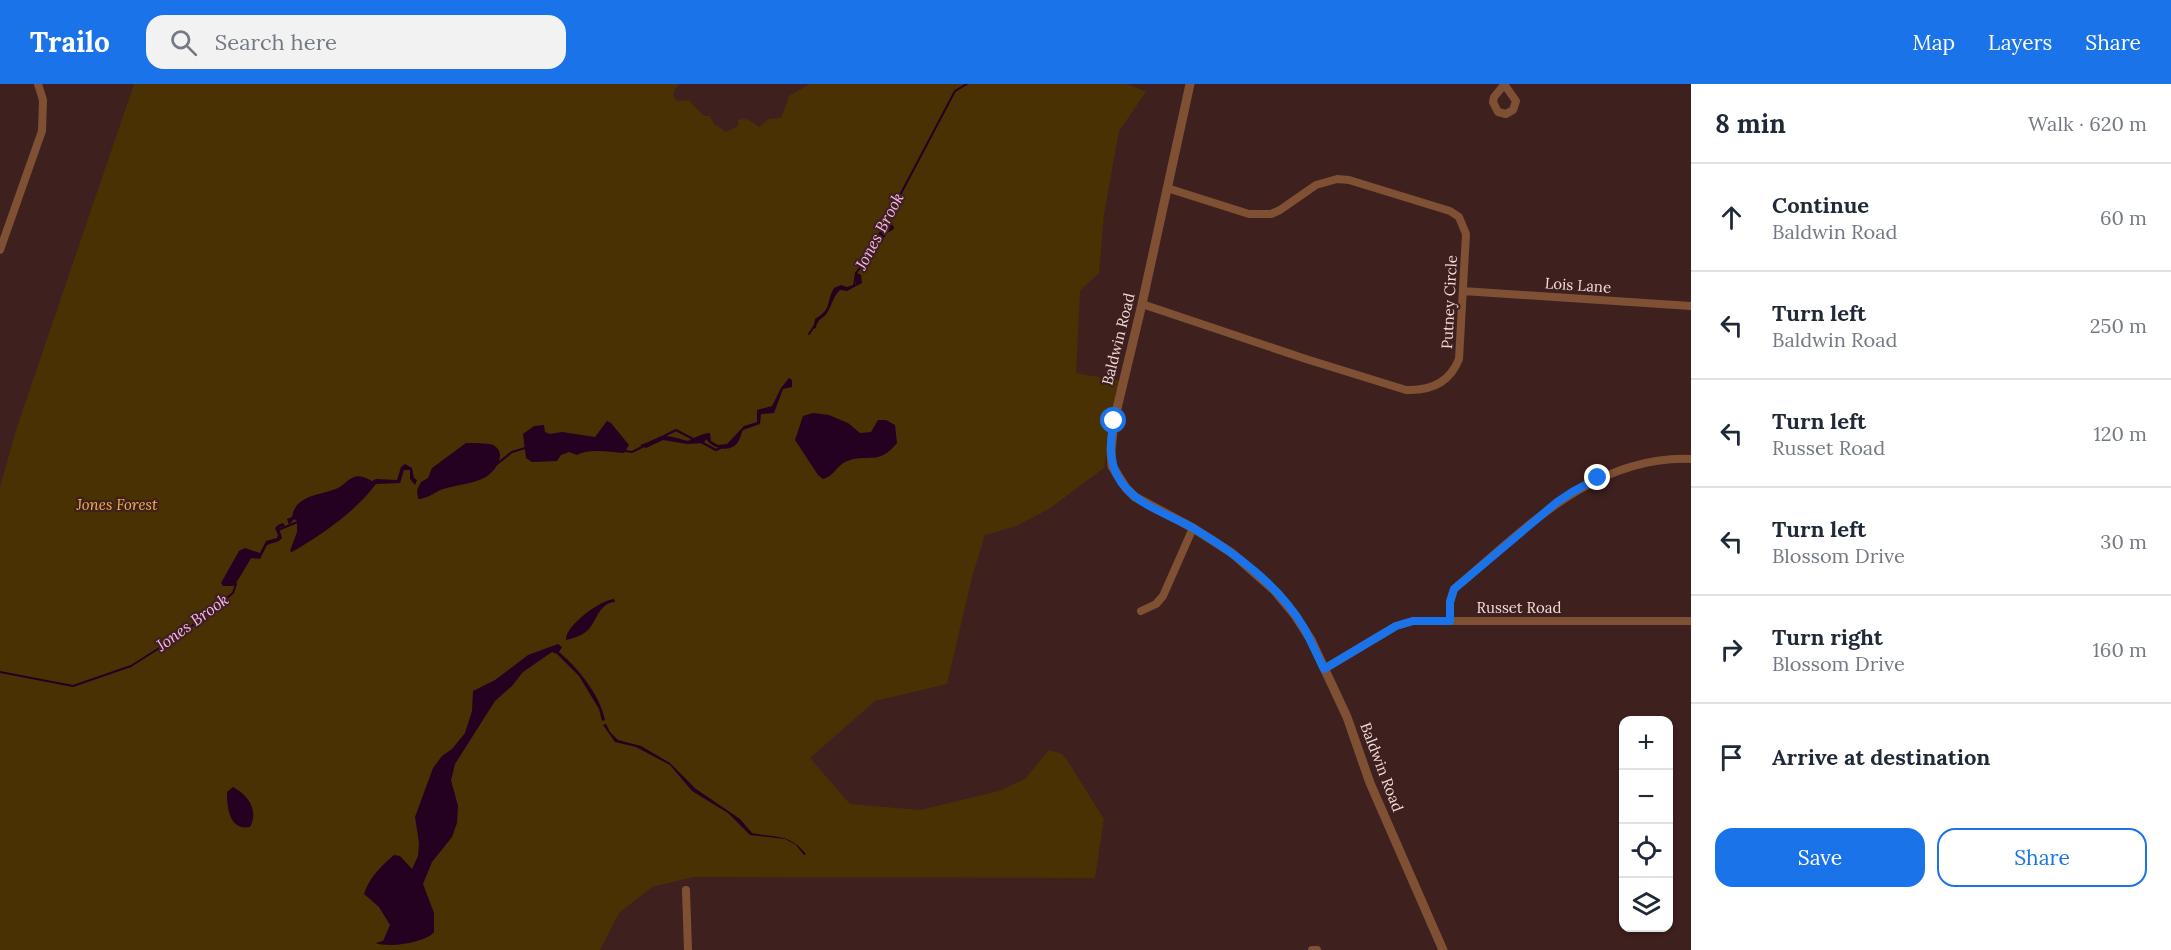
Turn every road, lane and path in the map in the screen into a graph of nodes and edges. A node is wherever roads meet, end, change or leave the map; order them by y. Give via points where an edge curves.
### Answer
1 (38, 84) edge
2 (1190, 84) edge
3 (1167, 188) junction
4 (0, 250) edge
5 (1463, 291) junction
6 (1143, 304) junction
7 (1691, 306) edge
8 (1691, 459) edge
9 (1193, 528) junction
10 (1141, 611) dead end
11 (1450, 621) junction
12 (1691, 621) edge
13 (1324, 669) junction
14 (686, 890) dead end
15 (688, 950) edge
16 (1312, 950) edge
17 (1317, 950) edge
18 (1443, 950) edge

1 - 4 street via 42,131
2 - 3 street, Baldwin Road
3 - 5 street, Putney Circle via 1261,215 1280,210 1316,185 1336,179 1443,208 1459,217 1466,234
3 - 6 street, Baldwin Road
5 - 6 street, Putney Circle via 1456,367 1439,384 1414,390 1306,359
5 - 7 street, Lois Lane
6 - 9 street, Baldwin Road via 1112,427 1112,466 1135,497
8 - 11 street via 1636,464 1572,492 1454,589
9 - 10 street via 1163,596
9 - 13 street, Baldwin Road via 1232,553 1275,591 1304,627
11 - 12 street, Russet Road
11 - 13 street, Russet Road via 1413,621 1396,626
13 - 18 street, Baldwin Road
14 - 15 street
16 - 17 street

